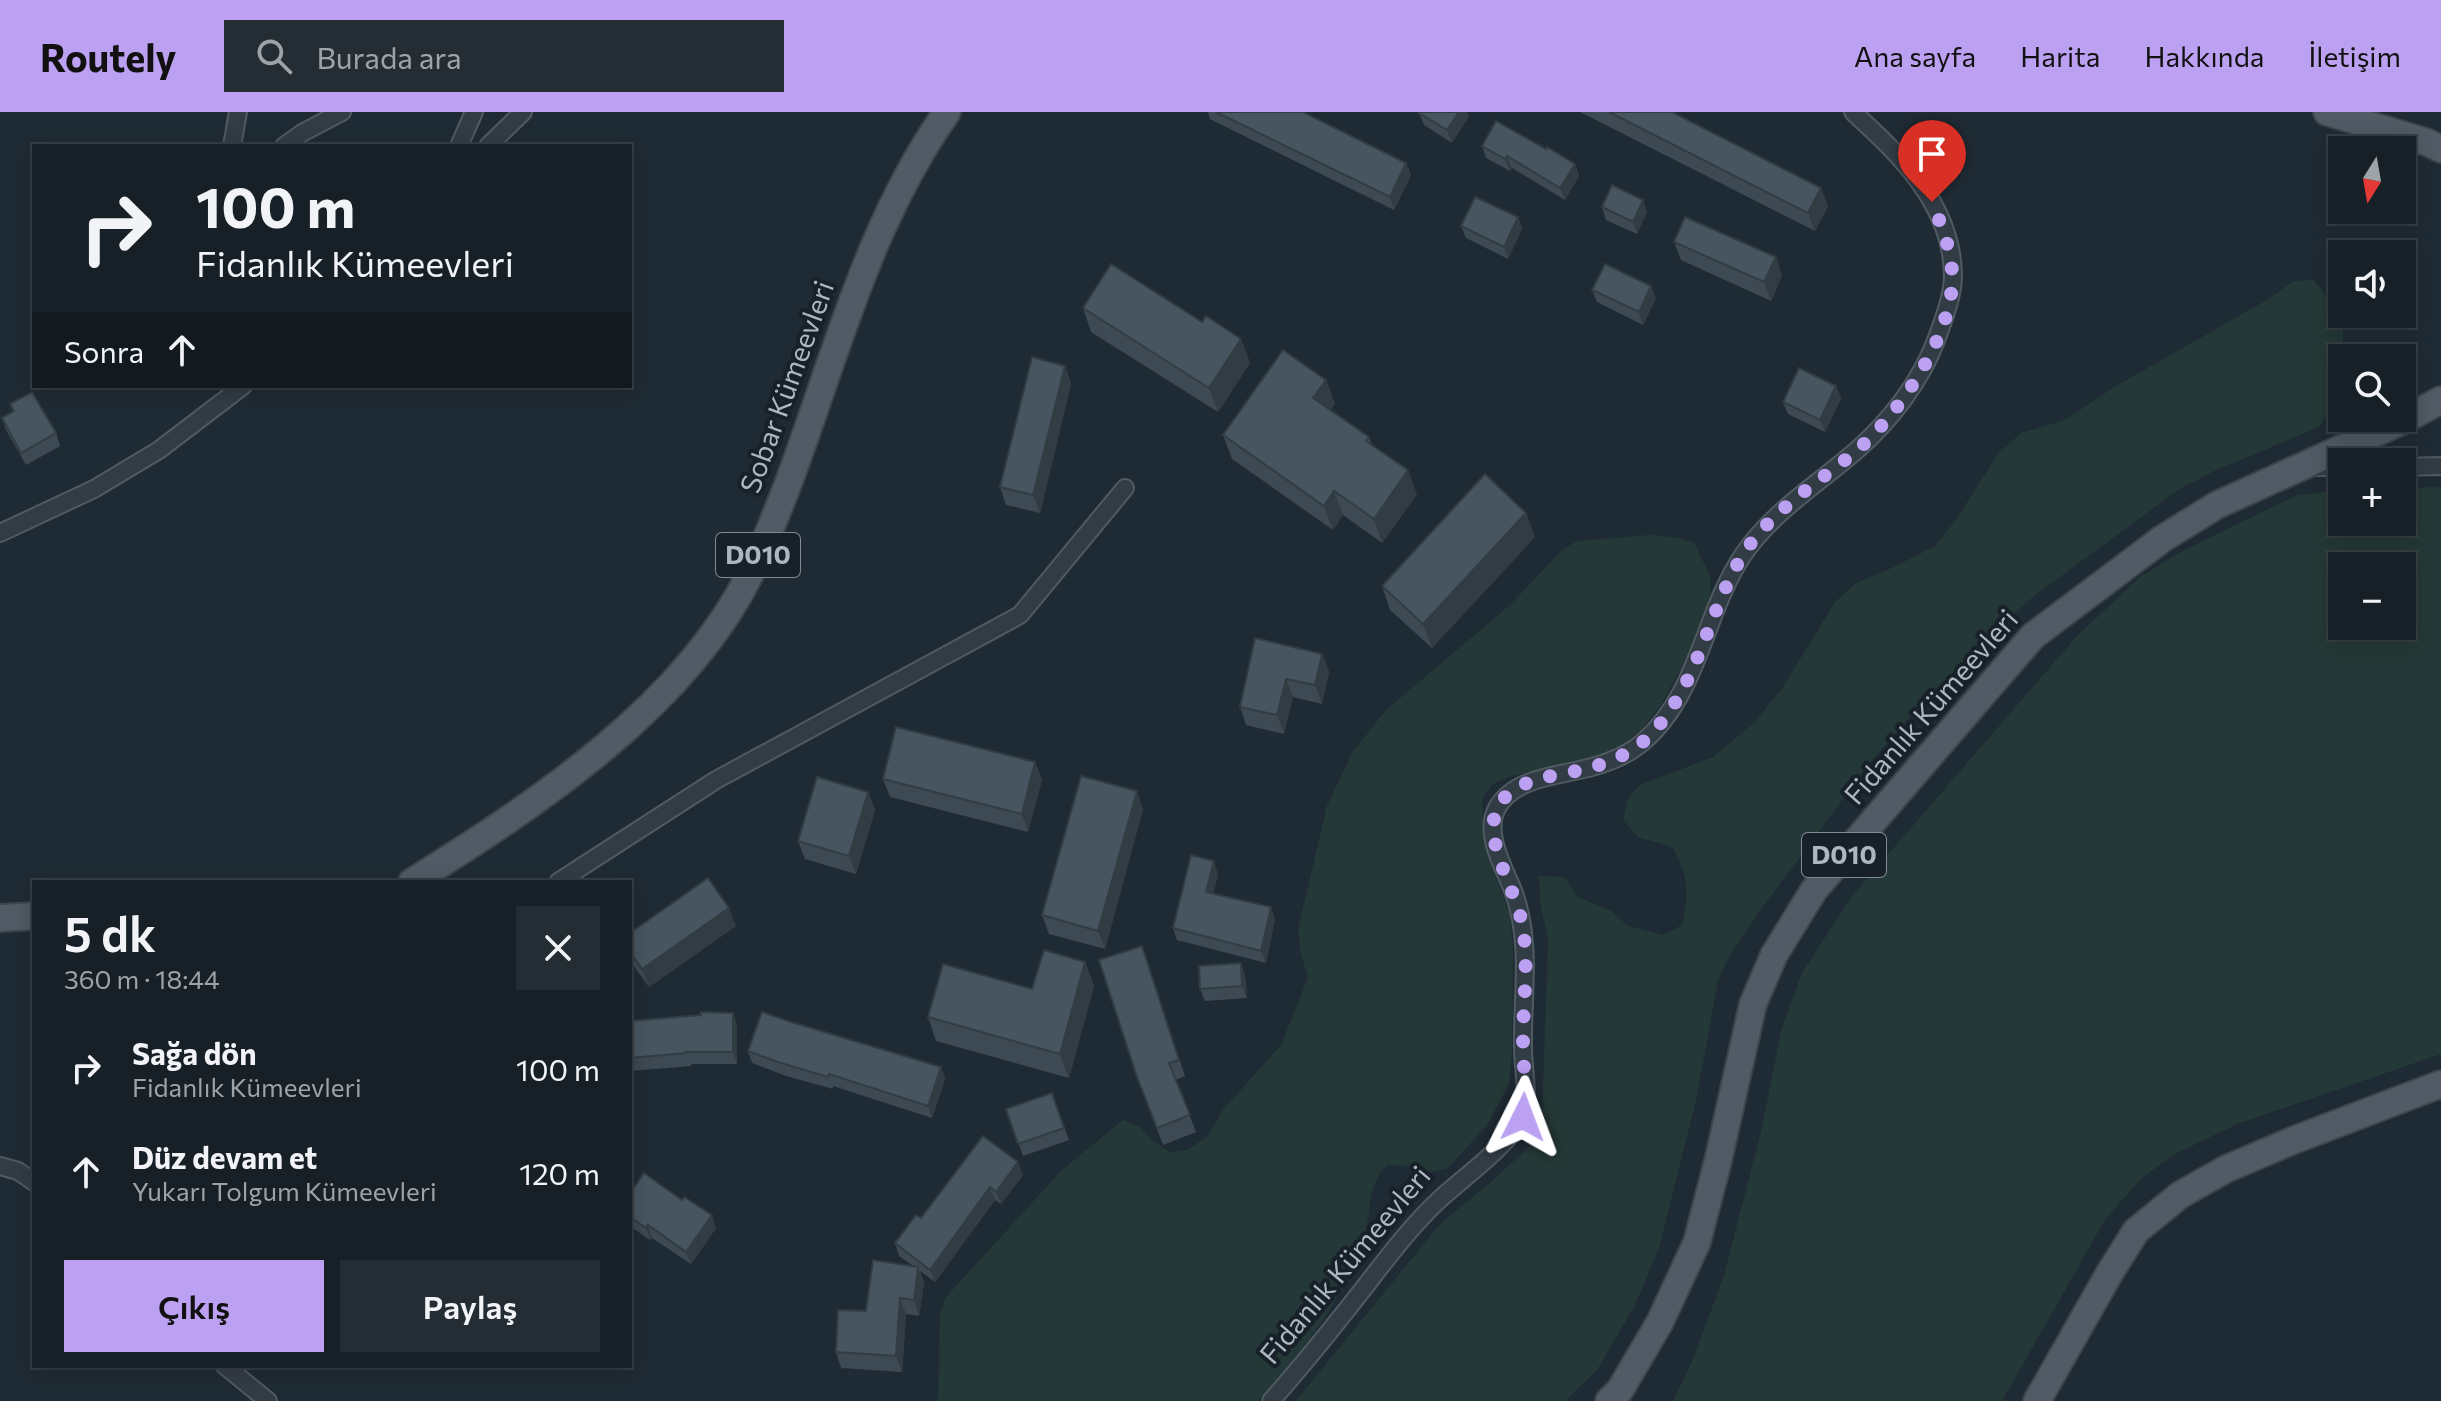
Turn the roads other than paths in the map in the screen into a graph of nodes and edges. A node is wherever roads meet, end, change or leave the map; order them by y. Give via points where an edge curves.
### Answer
1 (238, 112) edge
2 (342, 112) edge
3 (474, 112) edge
4 (523, 112) edge
5 (947, 112) edge
6 (1853, 112) edge
7 (2327, 112) edge
8 (232, 144) edge
9 (287, 144) edge
10 (460, 144) edge
11 (490, 144) edge
12 (2441, 149) edge
13 (240, 388) edge
14 (2441, 400) edge
15 (2441, 466) edge
16 (2328, 467) edge
17 (2416, 467) edge
18 (2296, 468) junction
19 (1125, 488) dead end
20 (0, 533) edge
21 (415, 880) edge
22 (561, 880) edge
23 (32, 916) edge
24 (0, 918) edge
25 (2441, 1084) edge
26 (0, 1166) edge
27 (32, 1181) edge
28 (227, 1368) edge
29 (268, 1401) edge
30 (1271, 1401) edge
31 (1609, 1401) edge
32 (2037, 1401) edge

1 - 8 street
2 - 9 street
3 - 10 street
4 - 11 street
5 - 21 main road, Sobar Kümeevleri / D010 via 895,197 863,268 778,510 719,627 615,739 542,797
6 - 30 street, Fidanlık Kümeevleri via 1904,160 1943,228 1953,273 1934,347 1885,423 1778,515 1741,557 1684,686 1657,728 1626,754 1529,782 1499,805 1493,833 1526,941 1523,1117 1511,1136 1403,1238
7 - 12 main road
13 - 20 street via 159,450 94,489
14 - 18 main road, D010
15 - 17 street
16 - 18 street
18 - 31 main road, Fidanlık Kümeevleri / D010 via 2217,505 2162,539 2033,636 1814,890 1774,955 1753,1004 1697,1242 1660,1322
19 - 22 street via 1020,615 716,780
23 - 24 main road
25 - 32 main road via 2294,1140 2180,1195 2136,1231
26 - 27 street
28 - 29 street

